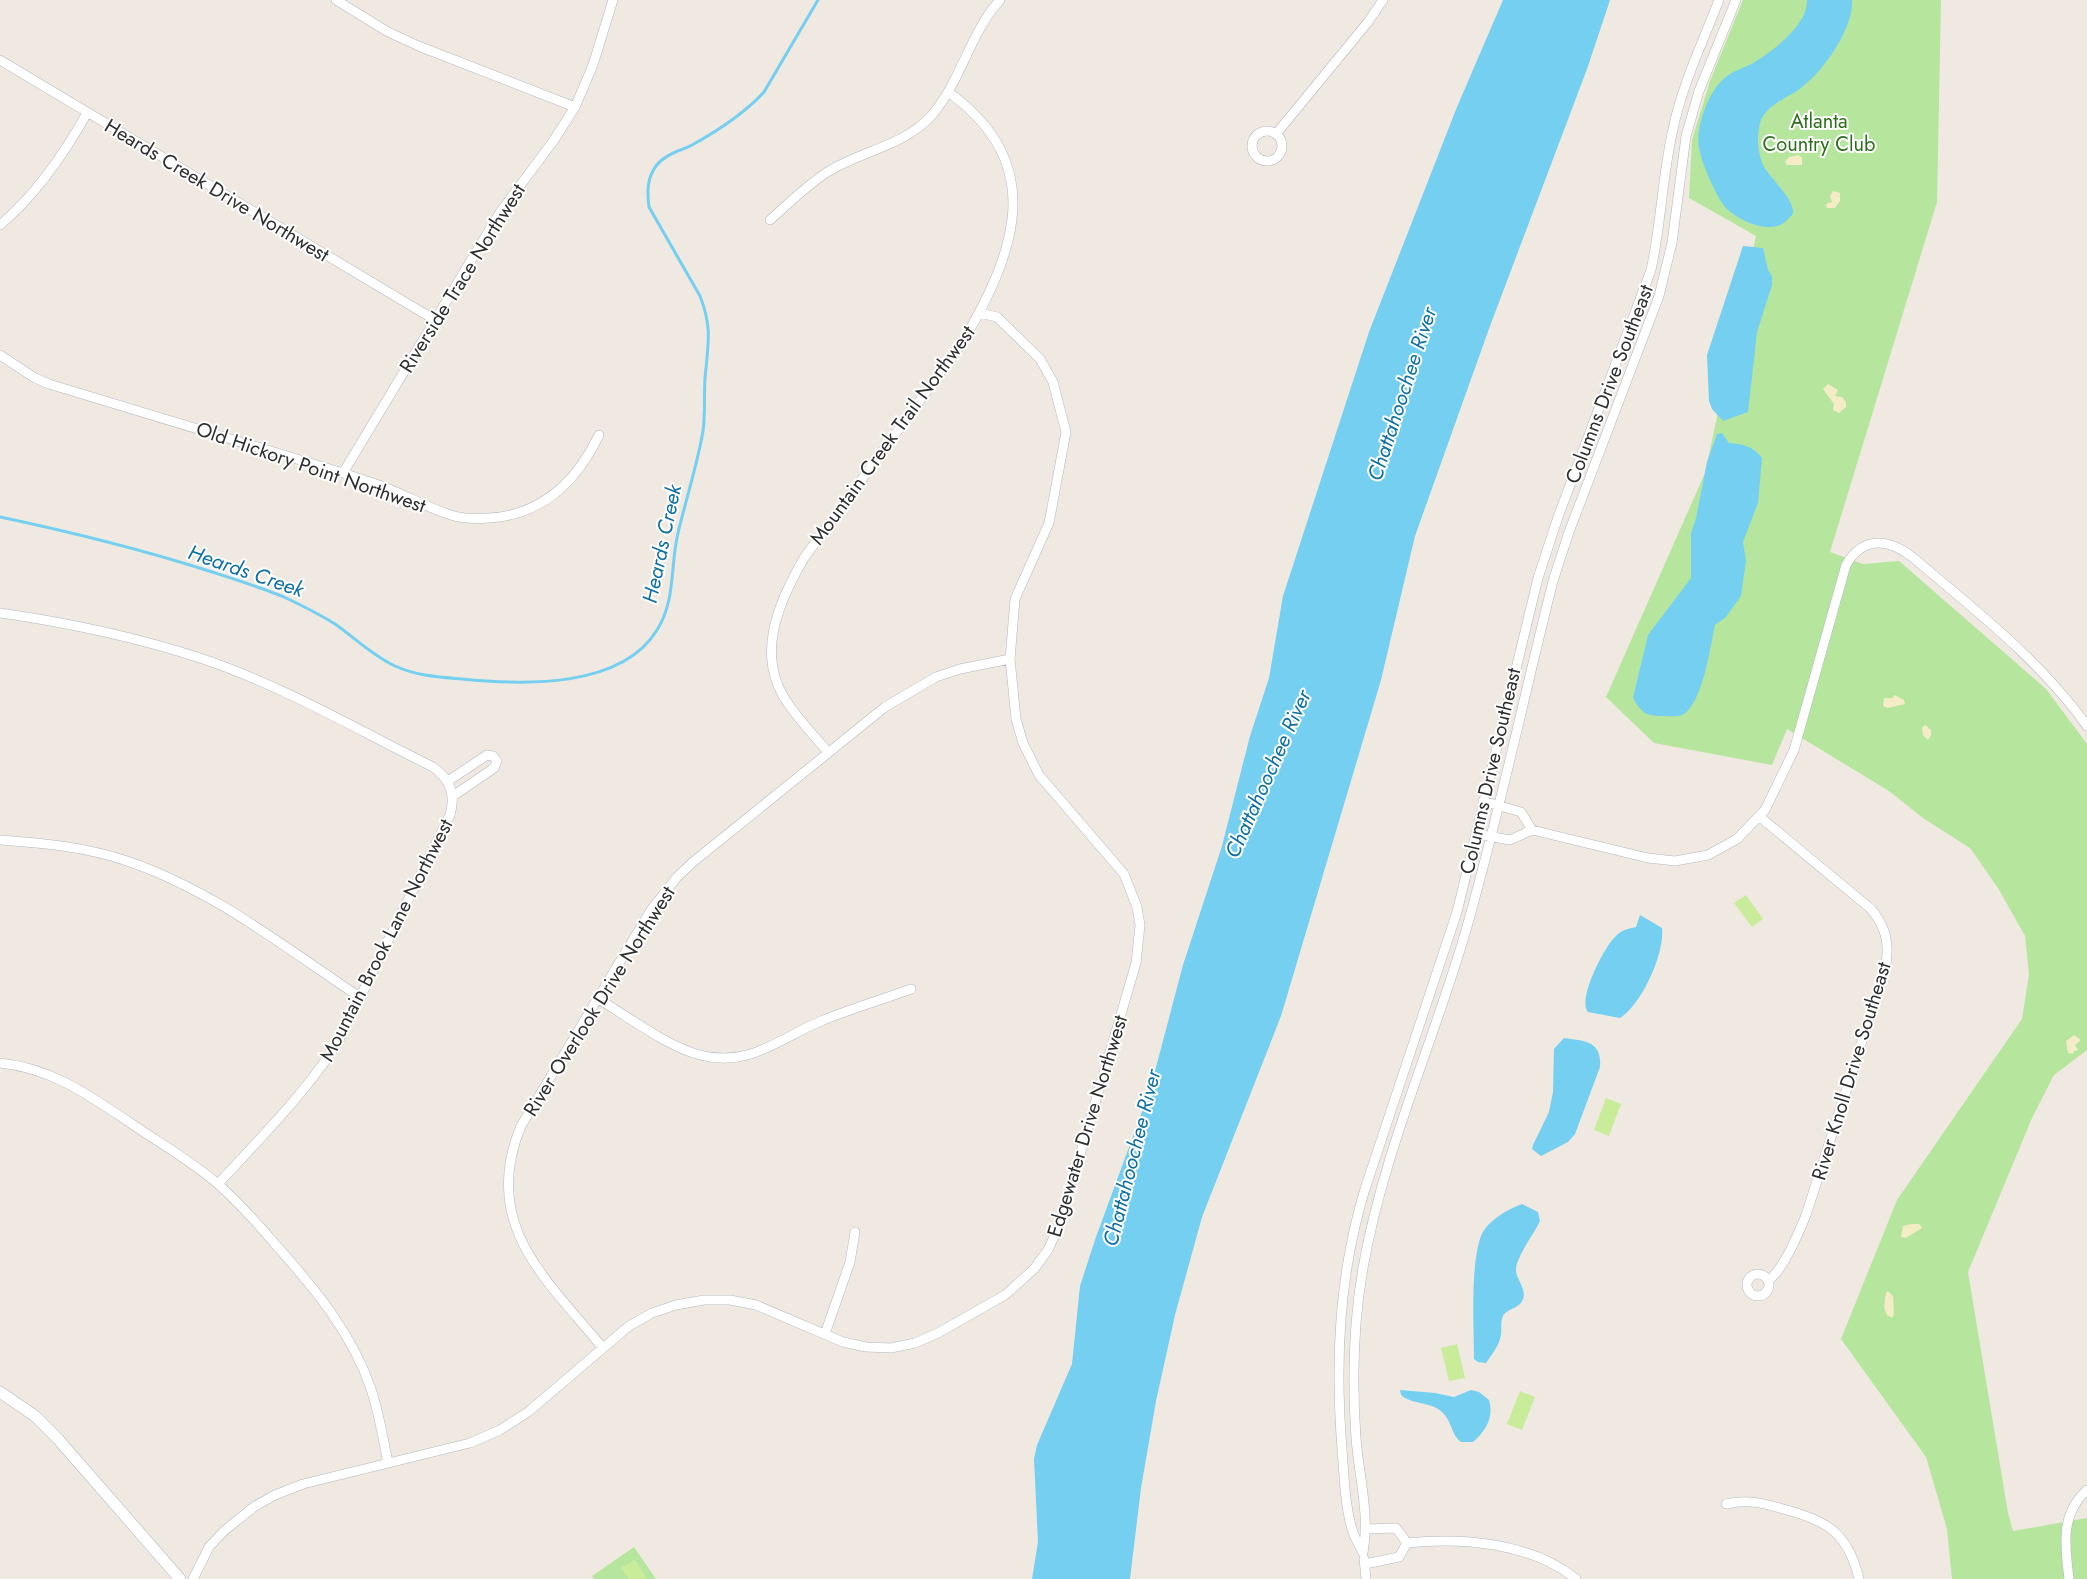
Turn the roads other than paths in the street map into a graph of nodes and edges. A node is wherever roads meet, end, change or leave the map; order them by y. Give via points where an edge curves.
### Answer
1 (336, 0) edge
2 (613, 0) edge
3 (1000, 0) edge
4 (1383, 0) edge
5 (1719, 0) edge
6 (1736, 0) edge
7 (0, 60) edge
8 (948, 92) junction
9 (575, 107) junction
10 (87, 112) junction
11 (1276, 134) dead end
12 (770, 220) dead end
13 (0, 225) edge
14 (980, 312) junction
15 (435, 320) junction
16 (0, 355) edge
17 (599, 435) dead end
18 (343, 473) junction
19 (0, 613) edge
20 (1010, 659) junction
21 (2087, 726) edge
22 (828, 752) junction
23 (448, 781) junction
24 (453, 796) junction
25 (1483, 801) junction
26 (1498, 804) junction
27 (1760, 816) junction
28 (1532, 830) junction
29 (1476, 834) junction
30 (1490, 837) junction
31 (0, 840) edge
32 (911, 990) dead end
33 (361, 998) junction
34 (597, 998) junction
35 (0, 1062) edge
36 (218, 1184) junction
37 (854, 1232) dead end
38 (1769, 1280) dead end
39 (825, 1334) junction
40 (603, 1348) junction
41 (0, 1392) edge
42 (388, 1463) junction
43 (2087, 1490) edge
44 (1726, 1504) dead end
45 (1367, 1529) junction
46 (1407, 1543) junction
47 (1363, 1553) junction
48 (1365, 1564) junction
49 (180, 1579) edge
50 (193, 1579) edge
51 (1366, 1579) edge
52 (1576, 1579) edge
53 (1859, 1579) edge
54 (2069, 1579) edge

1 - 9 street via 388,32 421,47
2 - 9 street, Riverside Trace Northwest via 593,65
3 - 8 street via 987,16
4 - 11 street
5 - 25 street, Columns Drive Southeast via 1678,106 1651,270 1546,554
6 - 26 street, Columns Drive Southeast via 1699,91 1686,136 1672,243 1659,296 1553,581
7 - 10 street, Heards Creek Drive Northwest
8 - 12 street via 914,132 898,142 830,170
8 - 14 street, Mountain Creek Trail Northwest via 970,107 990,128 1003,152 1013,186 1014,212 1010,237
9 - 15 street, Riverside Trace Northwest via 499,214
10 - 13 street via 45,178
10 - 15 street, Heards Creek Drive Northwest
14 - 20 street, Edgewater Drive Northwest via 997,317 1040,359 1053,382 1066,432 1049,523 1015,599
14 - 22 street, Mountain Creek Trail Northwest via 942,372 804,558 780,605 770,653 774,677 788,704
15 - 18 street, Riverside Trace Northwest
16 - 18 street, Old Hickory Point Northwest via 50,384
17 - 18 street, Old Hickory Point Northwest via 581,468 560,491 530,509 500,518 452,516
19 - 23 street via 66,622 205,660 276,689 433,767
20 - 22 street, River Overlook Drive Northwest via 960,669 917,686 884,707
20 - 39 street, Edgewater Drive Northwest via 1016,719 1032,764 1053,793 1115,862 1131,888 1140,924 1136,963 1058,1228 1034,1270 1005,1295 915,1343 891,1348 866,1347
21 - 27 street via 2040,670 1910,555 1884,543 1867,545 1856,551 1846,565 1796,743 1769,804
22 - 34 street, River Overlook Drive Northwest via 677,877 651,910
23 - 24 street, Mountain Brook Lane Northwest
23 - 24 street via 487,755 496,761 494,768
24 - 33 street, Mountain Brook Lane Northwest via 450,815
25 - 26 street
25 - 29 street, Columns Drive Southeast
26 - 28 street via 1521,812
26 - 30 street, Columns Drive Southeast
27 - 28 street via 1728,846 1684,861 1648,858
27 - 38 street, River Knoll Drive Southeast via 1871,908 1884,928 1888,947 1884,970 1806,1215 1776,1273
28 - 30 street via 1510,840
29 - 30 street
29 - 47 street, Columns Drive Southeast via 1456,912 1359,1208 1345,1276 1338,1353 1341,1432 1353,1532
30 - 45 street, Columns Drive Southeast via 1464,938 1395,1141 1362,1269 1352,1376
31 - 33 street via 87,850 126,860 169,877 212,898
32 - 34 street via 821,1021 760,1052 724,1058 701,1056 680,1048
33 - 36 street, Mountain Brook Lane Northwest via 313,1080
34 - 40 street, River Overlook Drive Northwest via 521,1126 511,1154 508,1184 514,1222 527,1254
35 - 36 street via 41,1071 80,1090
36 - 42 street via 314,1287 341,1325 371,1389
37 - 39 street via 850,1262
39 - 40 street, Edgewater Drive Northwest via 756,1305 704,1300 676,1304 652,1313 629,1326
40 - 42 street, Edgewater Drive Northwest via 528,1412 500,1430 470,1443
41 - 49 street via 21,1405 58,1439
42 - 50 street, Edgewater Drive Northwest via 303,1484 255,1506 209,1547
43 - 54 street via 2077,1500 2068,1519 2066,1551
44 - 53 street via 1752,1500 1824,1522 1847,1545
45 - 46 street via 1396,1528
45 - 47 street, Columns Drive Southeast
46 - 48 street via 1399,1557
46 - 52 street via 1465,1542 1507,1548 1538,1558
47 - 48 street, Columns Drive Southeast
48 - 51 street, Columns Drive Southeast

